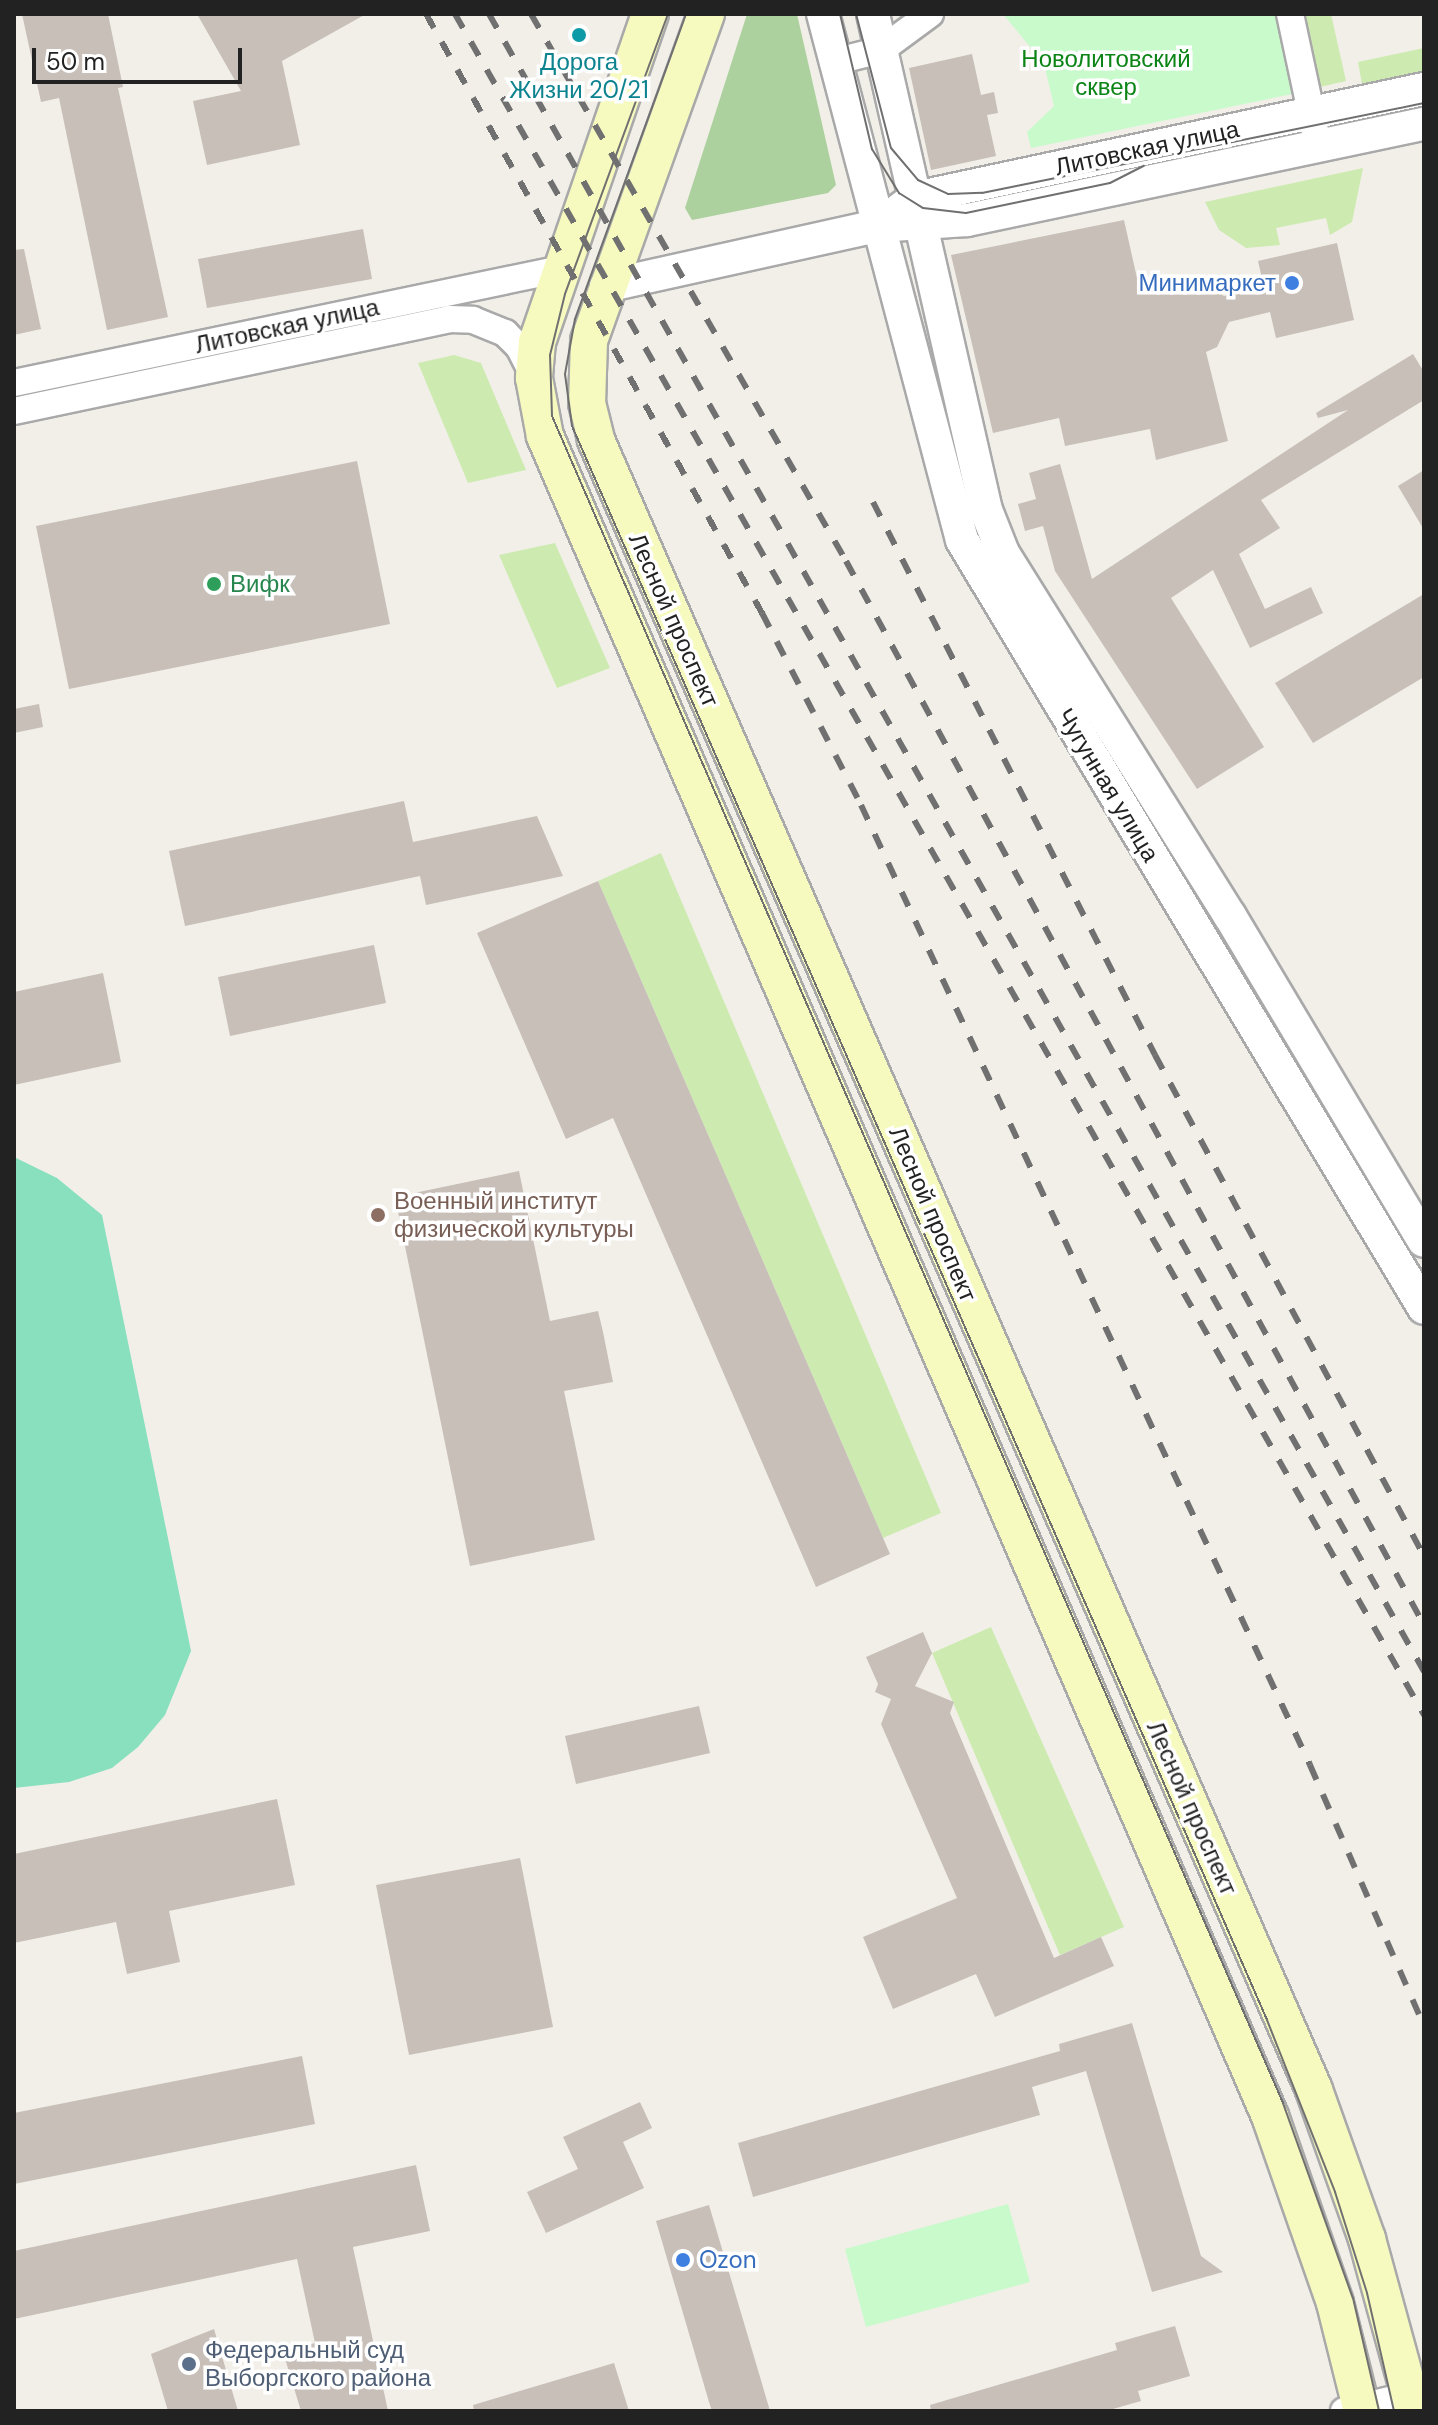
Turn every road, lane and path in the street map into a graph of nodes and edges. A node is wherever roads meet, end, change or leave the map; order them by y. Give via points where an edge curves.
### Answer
1 (650, 14) edge
2 (706, 14) edge
3 (823, 14) edge
4 (873, 14) edge
5 (930, 14) edge
6 (1290, 14) edge
7 (881, 50) junction
8 (833, 62) junction
9 (1424, 89) edge
10 (1311, 113) junction
11 (1424, 124) edge
12 (1319, 146) junction
13 (918, 210) junction
14 (877, 226) junction
15 (561, 269) junction
16 (606, 286) junction
17 (534, 378) junction
18 (14, 383) edge
19 (14, 411) edge
20 (902, 1143) junction
21 (859, 1162) junction
22 (1424, 1241) edge
23 (1424, 1308) edge
24 (1412, 2403) edge
25 (1356, 2409) edge

1 - 15 main road, Лесной проспект
2 - 16 main road, Лесной проспект
3 - 8 street
4 - 7 street
5 - 7 street
6 - 10 street
7 - 8 street
7 - 13 street
8 - 14 street
9 - 10 street, Литовская улица
10 - 12 street
10 - 13 street, Литовская улица
11 - 12 street, Литовская улица
12 - 13 street, Литовская улица via 967,220
13 - 14 street, Литовская улица
13 - 22 street, Чугунная улица via 986,510 1003,553 1230,916
14 - 16 street, Литовская улица
14 - 23 street, Чугунная улица via 955,520 970,554
15 - 17 main road, Лесной проспект via 537,342
15 - 18 street, Литовская улица
16 - 20 main road, Лесной проспект via 586,369 596,440
17 - 19 street, Литовская улица via 505,333 473,320 449,319
17 - 21 main road, Лесной проспект via 545,436 559,471
20 - 21 main road
20 - 24 main road, Лесной проспект via 1314,2090 1367,2239
21 - 25 main road, Лесной проспект via 1270,2116 1335,2303
24 - 25 street

